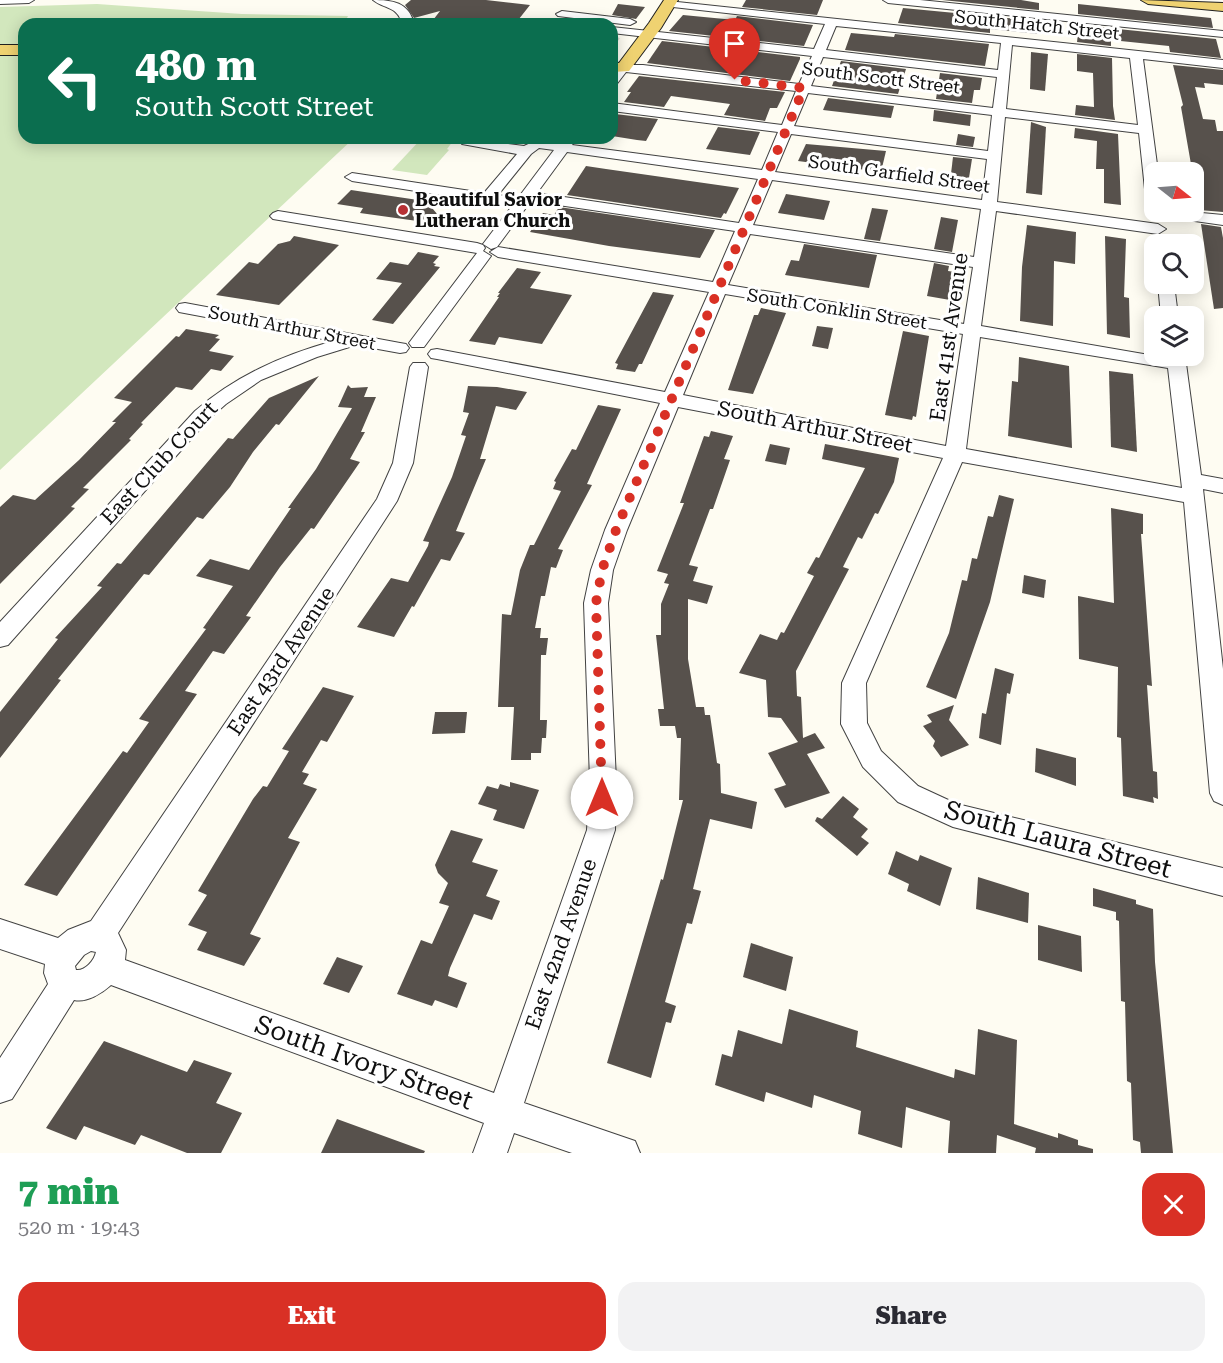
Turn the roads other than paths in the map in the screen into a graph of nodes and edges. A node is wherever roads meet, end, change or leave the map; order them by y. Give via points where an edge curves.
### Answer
1 (29, 0) edge
2 (378, 0) edge
3 (1148, 0) edge
4 (0, 1) edge
5 (669, 2) edge
6 (1223, 7) edge
7 (884, 11) edge
8 (562, 14) dead end
9 (407, 18) edge
10 (586, 18) edge
11 (832, 21) junction
12 (618, 23) edge
13 (1057, 27) junction
14 (652, 29) junction
15 (1223, 34) edge
16 (618, 36) edge
17 (1007, 40) junction
18 (0, 50) edge
19 (18, 50) edge
20 (818, 54) junction
21 (1136, 54) junction
22 (618, 64) edge
23 (1223, 64) edge
24 (618, 65) edge
25 (1003, 74) junction
26 (804, 88) junction
27 (618, 108) edge
28 (999, 112) junction
29 (1145, 129) junction
30 (786, 130) junction
31 (485, 144) edge
32 (537, 144) edge
33 (565, 144) edge
34 (572, 144) edge
35 (526, 151) junction
36 (994, 156) junction
37 (1149, 162) edge
38 (767, 176) junction
39 (352, 177) dead end
40 (488, 198) junction
41 (524, 200) junction
42 (989, 206) junction
43 (278, 216) dead end
44 (1204, 217) edge
45 (1223, 220) edge
46 (745, 228) junction
47 (1144, 234) edge
48 (487, 250) junction
49 (981, 263) junction
50 (719, 289) junction
51 (185, 308) dead end
52 (973, 331) junction
53 (354, 340) junction
54 (425, 354) junction
55 (1144, 355) edge
56 (1177, 366) edge
57 (672, 400) junction
58 (955, 453) junction
59 (1223, 486) edge
60 (1193, 488) junction
61 (0, 638) edge
62 (872, 759) joint
63 (1223, 793) edge
64 (1223, 882) edge
65 (0, 934) edge
66 (98, 937) junction
67 (106, 968) junction
68 (66, 969) junction
69 (0, 1087) edge
70 (503, 1113) junction
71 (490, 1153) edge
72 (623, 1153) edge

1 - 4 street
2 - 9 street via 402,10
3 - 6 main road
5 - 11 street, South Hatch Street
5 - 14 main road
7 - 11 street, South Hatch Street
7 - 13 street
7 - 17 street, South Hatch Street
8 - 10 street
11 - 20 street, East 42nd Avenue
12 - 14 street
13 - 15 street
13 - 17 street, South Hatch Street
13 - 21 street, South Hatch Street
14 - 16 street
14 - 20 street
14 - 22 main road via 637,50
17 - 25 street, East 41st Avenue
18 - 19 main road
20 - 25 street
20 - 26 street, East 42nd Avenue
21 - 23 street, South Hatch Street
21 - 29 street
24 - 26 street, South Scott Street
25 - 28 street, East 41st Avenue
26 - 28 street, South Scott Street
26 - 30 street, East 42nd Avenue
27 - 30 street
28 - 29 street, South Scott Street
28 - 36 street, East 41st Avenue
29 - 37 street
30 - 36 street
30 - 38 street, East 42nd Avenue
31 - 35 street, South Garfield Street
32 - 35 street, South Garfield Street
33 - 41 street, East 43rd Avenue
34 - 38 street, South Garfield Street
35 - 40 street
36 - 42 street, East 41st Avenue
38 - 42 street, South Garfield Street
38 - 46 street, East 42nd Avenue
39 - 40 street
40 - 41 street
41 - 46 street
41 - 48 street, East 43rd Avenue
42 - 47 street, South Garfield Street
42 - 49 street, East 41st Avenue
43 - 48 street, South Conklin Street
44 - 45 street
46 - 49 street
46 - 50 street, East 42nd Avenue
48 - 50 street, South Conklin Street
48 - 54 street, East 43rd Avenue
49 - 52 street, East 41st Avenue
50 - 52 street, South Conklin Street
50 - 57 street, East 42nd Avenue
51 - 53 street, South Arthur Street
52 - 55 street, South Conklin Street
52 - 58 street, East 41st Avenue
53 - 54 street, South Arthur Street via 400,348 411,363
53 - 61 street, East Club Court via 267,369 224,394
54 - 57 street, South Arthur Street
54 - 66 street, East 43rd Avenue via 403,463 387,501
56 - 60 street
57 - 58 street, South Arthur Street
57 - 70 street, East 42nd Avenue via 613,540 596,603 603,781 601,830
58 - 60 street, South Arthur Street
58 - 62 street, East 41st Avenue via 854,683 854,723
59 - 60 street, South Arthur Street
60 - 63 street
62 - 64 street, South Laura Street via 908,794 953,815
65 - 68 street
66 - 67 street via 106,940 112,951
66 - 68 street via 85,937 77,942
67 - 68 street via 90,983 79,986
67 - 70 street, South Ivory Street
68 - 69 street
70 - 71 street, East 42nd Avenue
70 - 72 street, South Ivory Street

